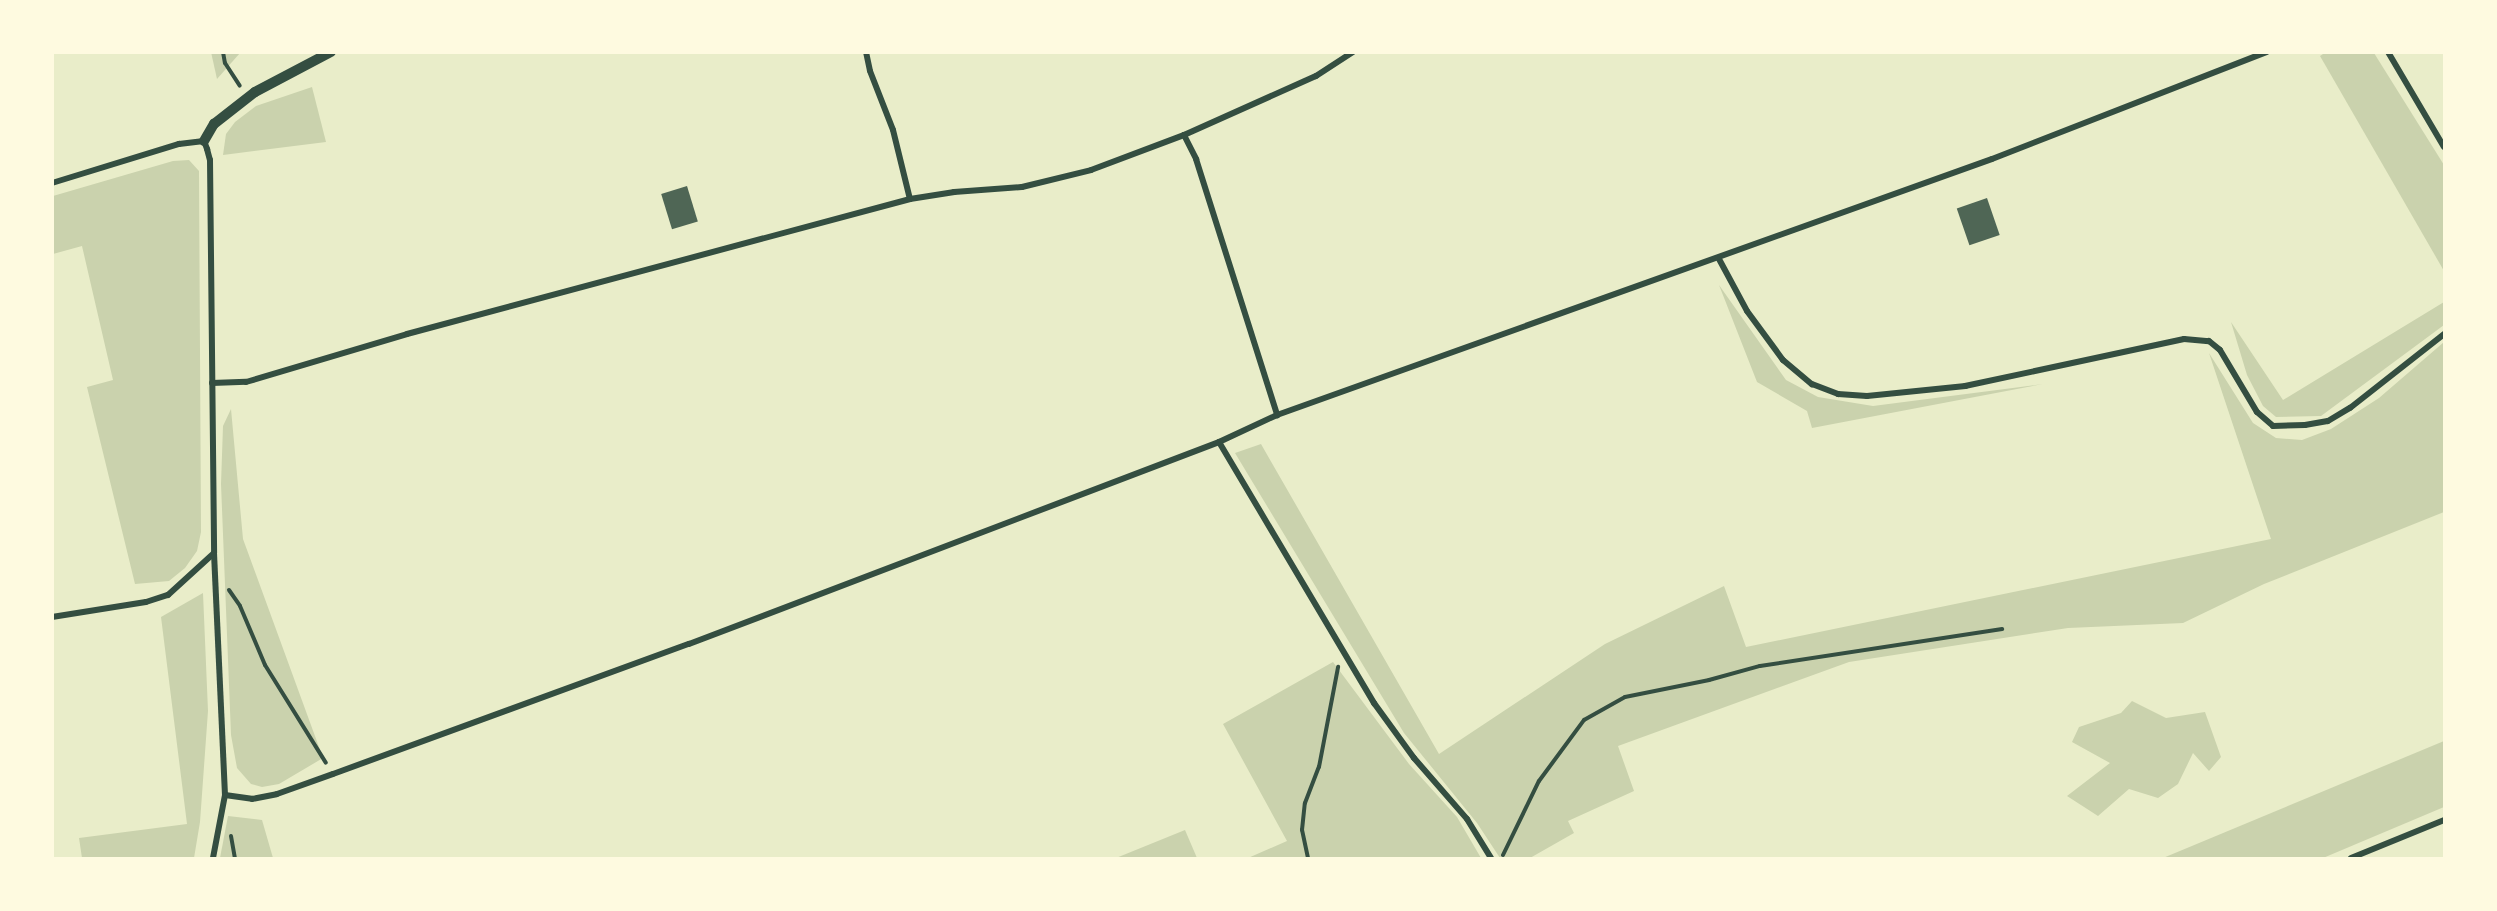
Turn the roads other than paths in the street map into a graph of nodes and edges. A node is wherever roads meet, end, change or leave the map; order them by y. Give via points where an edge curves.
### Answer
1 (331, 52) edge
2 (866, 52) edge
3 (1353, 52) edge
4 (2267, 52) edge
5 (2388, 52) edge
6 (1184, 135) junction
7 (204, 141) junction
8 (2445, 147) edge
9 (52, 183) edge
10 (910, 199) junction
11 (1719, 259) junction
12 (2445, 334) edge
13 (212, 383) junction
14 (1277, 416) junction
15 (1219, 441) junction
16 (214, 554) junction
17 (52, 616) edge
18 (225, 795) junction
19 (2445, 820) edge
20 (213, 858) edge
21 (1491, 858) edge
22 (2350, 858) edge

1 - 7 street via 246,98 214,124
2 - 10 street via 893,130
3 - 6 street via 1316,76
4 - 11 street
5 - 8 street
6 - 10 street via 1091,170 1022,188
6 - 14 street via 1196,159
7 - 9 street via 179,144
7 - 13 street via 210,160
10 - 13 street via 407,334 246,382
11 - 12 street via 1747,311 1783,360 1812,384 1838,394 1867,396 1965,386 2184,339 2209,340 2220,350 2257,412 2273,426 2305,425 2328,421 2350,408
11 - 14 street
13 - 16 street
14 - 15 street
15 - 18 street via 689,644 333,774 252,799
15 - 21 street via 1374,703 1414,758 1467,819
16 - 17 street via 168,595
16 - 18 street
18 - 20 street
19 - 22 street

